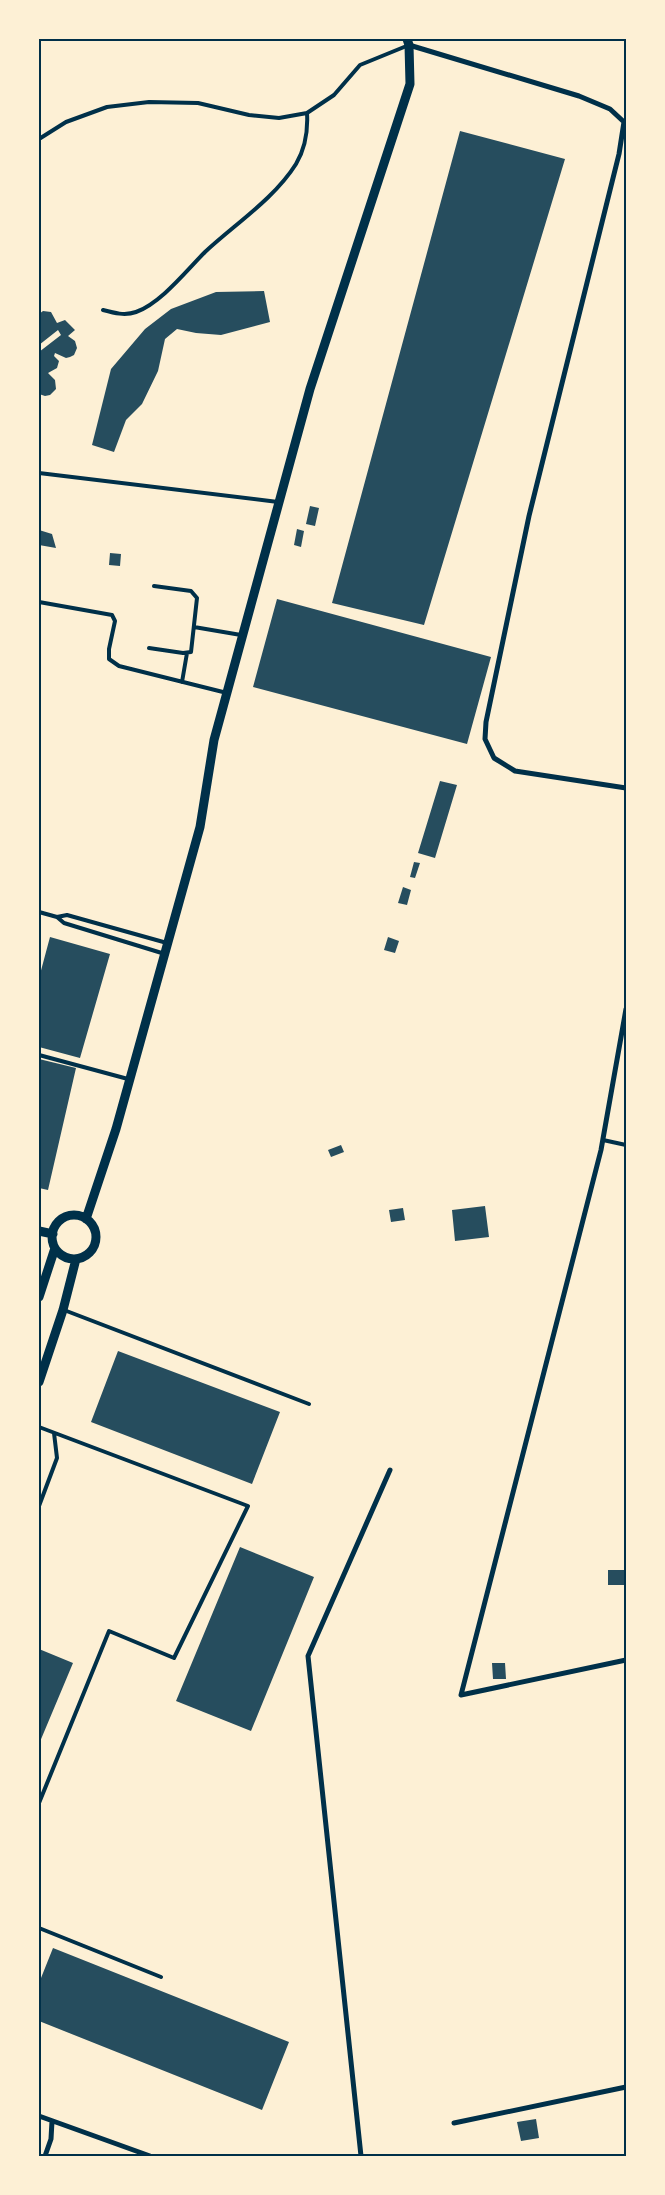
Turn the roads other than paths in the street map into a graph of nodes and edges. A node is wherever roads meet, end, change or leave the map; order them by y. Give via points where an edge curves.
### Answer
1 (408, 42) edge
2 (307, 113) junction
3 (39, 139) edge
4 (103, 310) dead end
5 (39, 473) edge
6 (278, 502) junction
7 (154, 586) dead end
8 (39, 602) edge
9 (194, 628) junction
10 (243, 635) junction
11 (149, 648) dead end
12 (187, 653) junction
13 (182, 682) junction
14 (227, 693) junction
15 (626, 788) edge
16 (39, 912) edge
17 (57, 917) junction
18 (168, 944) junction
19 (165, 954) junction
20 (626, 1009) edge
21 (625, 1021) edge
22 (39, 1055) edge
23 (128, 1080) junction
24 (603, 1140) junction
25 (626, 1145) edge
26 (86, 1219) junction
27 (39, 1231) edge
28 (53, 1234) junction
29 (55, 1248) junction
30 (76, 1259) junction
31 (39, 1297) edge
32 (63, 1310) junction
33 (39, 1382) edge
34 (309, 1404) dead end
35 (39, 1427) edge
36 (54, 1432) junction
37 (390, 1470) dead end
38 (39, 1506) edge
39 (626, 1660) edge
40 (39, 1802) edge
41 (39, 1928) edge
42 (161, 1977) dead end
43 (626, 2087) edge
44 (39, 2116) edge
45 (52, 2121) junction
46 (454, 2123) dead end
47 (46, 2156) edge
48 (150, 2156) edge
49 (360, 2156) edge

1 - 2 lane via 360,65 334,94
1 - 6 street via 410,84 313,380
1 - 15 street via 579,96 610,108 624,122 619,154 529,516 485,739 494,758 515,771
2 - 3 lane via 279,118 249,115 198,103 149,102 107,107 66,122
2 - 4 lane via 308,127 297,163 279,186 150,306 135,313
5 - 6 lane
6 - 10 street
7 - 9 lane via 196,594
8 - 13 lane via 112,615 116,621 109,659 119,666
9 - 10 lane
9 - 12 lane via 191,652
10 - 14 street
11 - 12 lane
12 - 13 lane
13 - 14 lane
14 - 18 street via 214,740 200,827
16 - 17 lane
17 - 18 lane via 67,915
17 - 19 lane via 64,923
18 - 19 street
19 - 23 street
20 - 21 street
21 - 24 street
22 - 23 lane
23 - 26 street via 116,1130
24 - 25 lane
24 - 39 street via 461,1695
26 - 28 street via 66,1218 55,1227
26 - 30 street via 95,1230 95,1244 86,1255
27 - 28 street
28 - 29 street
29 - 30 street via 66,1257
29 - 31 street
30 - 32 street
32 - 33 street
32 - 34 lane
35 - 36 lane
36 - 38 lane via 55,1468
36 - 40 lane via 248,1506 174,1658 109,1631
37 - 49 street via 308,1656
41 - 42 lane
43 - 46 street
44 - 45 street
45 - 47 street
45 - 48 street

